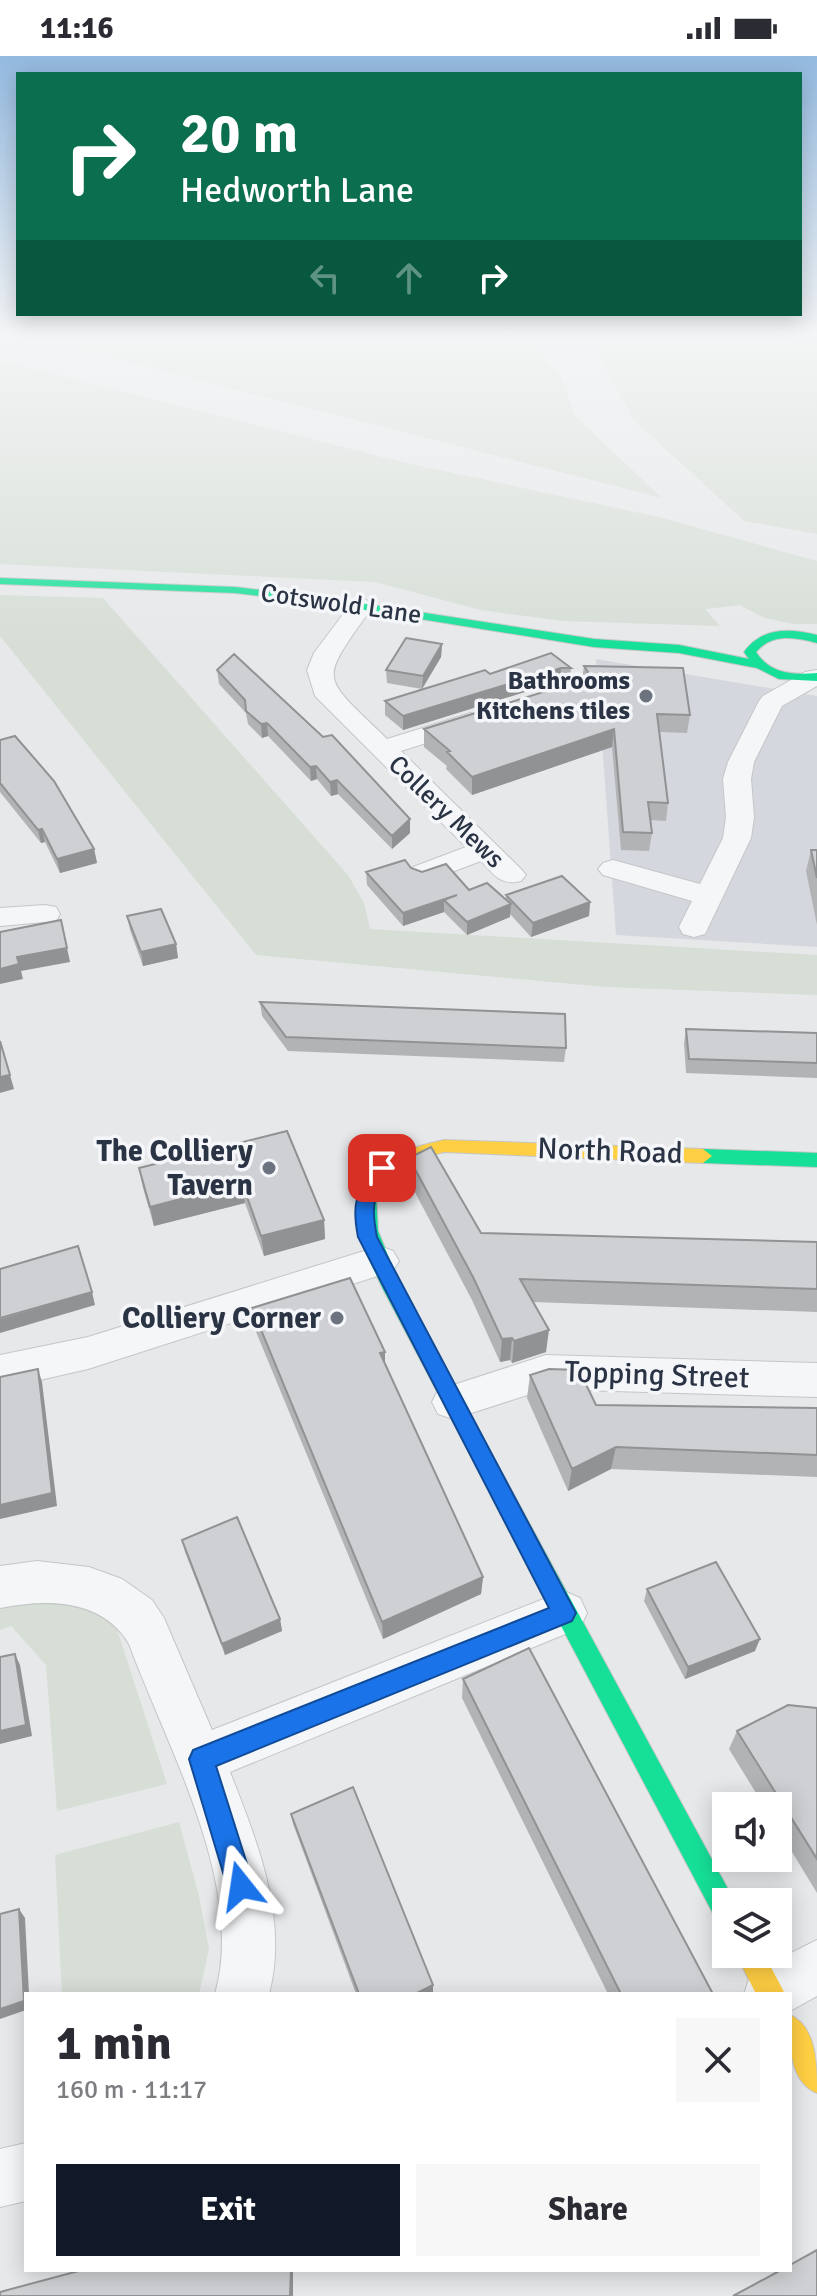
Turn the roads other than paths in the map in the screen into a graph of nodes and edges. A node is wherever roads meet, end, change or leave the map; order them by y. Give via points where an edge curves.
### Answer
1 (0, 581) edge
2 (361, 606) junction
3 (817, 639) edge
4 (757, 641) junction
5 (679, 649) junction
6 (760, 666) junction
7 (816, 677) edge
8 (772, 701) junction
9 (500, 712) edge
10 (381, 749) junction
11 (485, 850) junction
12 (613, 869) dead end
13 (423, 873) edge
14 (511, 875) dead end
15 (709, 896) junction
16 (45, 914) dead end
17 (0, 917) edge
18 (694, 927) dead end
19 (817, 1160) edge
20 (380, 1261) junction
21 (0, 1372) edge
22 (817, 1380) edge
23 (453, 1402) junction
24 (0, 1587) edge
25 (564, 1613) junction
26 (201, 1759) junction
27 (713, 1888) edge
28 (817, 1967) edge
29 (243, 1992) edge
30 (770, 1992) edge
31 (792, 2033) edge
32 (817, 2079) edge
33 (24, 2172) edge
34 (0, 2178) edge

1 - 2 street, Cotswold Lane via 235,590
2 - 5 street, Cotswold Lane via 581,641
2 - 10 street, Collery Mews via 319,670 324,691
3 - 4 street, Cotswold Lane via 788,634
4 - 5 street, Cotswold Lane
4 - 6 street via 750,652
5 - 6 street, Cotswold Lane
6 - 7 street, Cotswold Lane via 785,676
6 - 8 street
7 - 8 street
8 - 15 street via 741,762 737,838
9 - 10 street, Collery Mews
10 - 11 street, Collery Mews
11 - 13 street
11 - 14 street, Collery Mews
12 - 15 street
15 - 18 street
16 - 17 street
19 - 20 street, North Road via 487,1145 405,1154 382,1168 362,1211 367,1237
20 - 21 street via 88,1353
20 - 23 street
22 - 23 street, Topping Street via 546,1372
23 - 25 street
24 - 26 street via 63,1581 98,1588 126,1606 140,1618
25 - 26 street
25 - 27 street
26 - 29 street via 247,1913 249,1971
28 - 30 street
31 - 32 street
33 - 34 street

